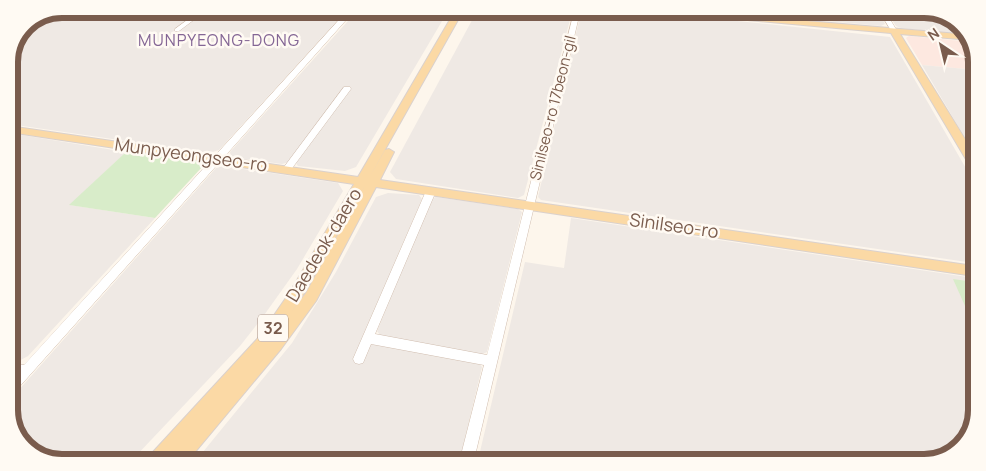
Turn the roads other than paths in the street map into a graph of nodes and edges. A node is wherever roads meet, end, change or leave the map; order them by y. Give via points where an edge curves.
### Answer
1 (193, 18) edge
2 (345, 18) edge
3 (454, 18) edge
4 (462, 18) edge
5 (576, 18) edge
6 (756, 18) edge
7 (886, 18) edge
8 (177, 30) dead end
9 (894, 31) junction
10 (961, 37) edge
11 (347, 89) dead end
12 (18, 130) edge
13 (968, 153) edge
14 (218, 159) junction
15 (379, 161) junction
16 (287, 169) junction
17 (336, 176) junction
18 (368, 182) junction
19 (399, 186) junction
20 (431, 191) junction
21 (357, 200) junction
22 (530, 205) junction
23 (968, 270) edge
24 (368, 338) junction
25 (359, 359) dead end
26 (490, 361) junction
27 (18, 370) edge
28 (26, 372) junction
29 (18, 380) edge
30 (163, 454) edge
31 (182, 454) edge
32 (468, 454) edge

1 - 8 street
2 - 14 street
3 - 15 main road, Daedeok-daero / 32
4 - 15 main road, Daedeok-daero / 32
5 - 22 street, Sinilseo-ro 17beon-gil
6 - 9 main road
7 - 9 street
9 - 10 main road
9 - 13 main road
11 - 16 street
12 - 14 main road, Munpyeongseo-ro
14 - 16 main road, Munpyeongseo-ro
14 - 28 street
15 - 17 main road via 357,172
15 - 18 main road, Daedeok-daero / 32
15 - 19 main road via 387,176
16 - 17 main road, Munpyeongseo-ro
17 - 18 main road, Munpyeongseo-ro
17 - 21 main road
18 - 19 main road, Sinilseo-ro
18 - 21 main road, Daedeok-daero / 32
19 - 20 main road, Sinilseo-ro
19 - 21 main road
20 - 22 main road, Sinilseo-ro
20 - 24 street
21 - 30 main road, Daedeok-daero / 32 via 264,341
21 - 31 main road, Daedeok-daero / 32 via 311,297 276,344
22 - 23 main road, Sinilseo-ro
22 - 26 street, Sinilseo-ro 17beon-gil
24 - 25 street
24 - 26 street
26 - 32 street, Sinilseo-ro 17beon-gil
27 - 28 street
28 - 29 street

